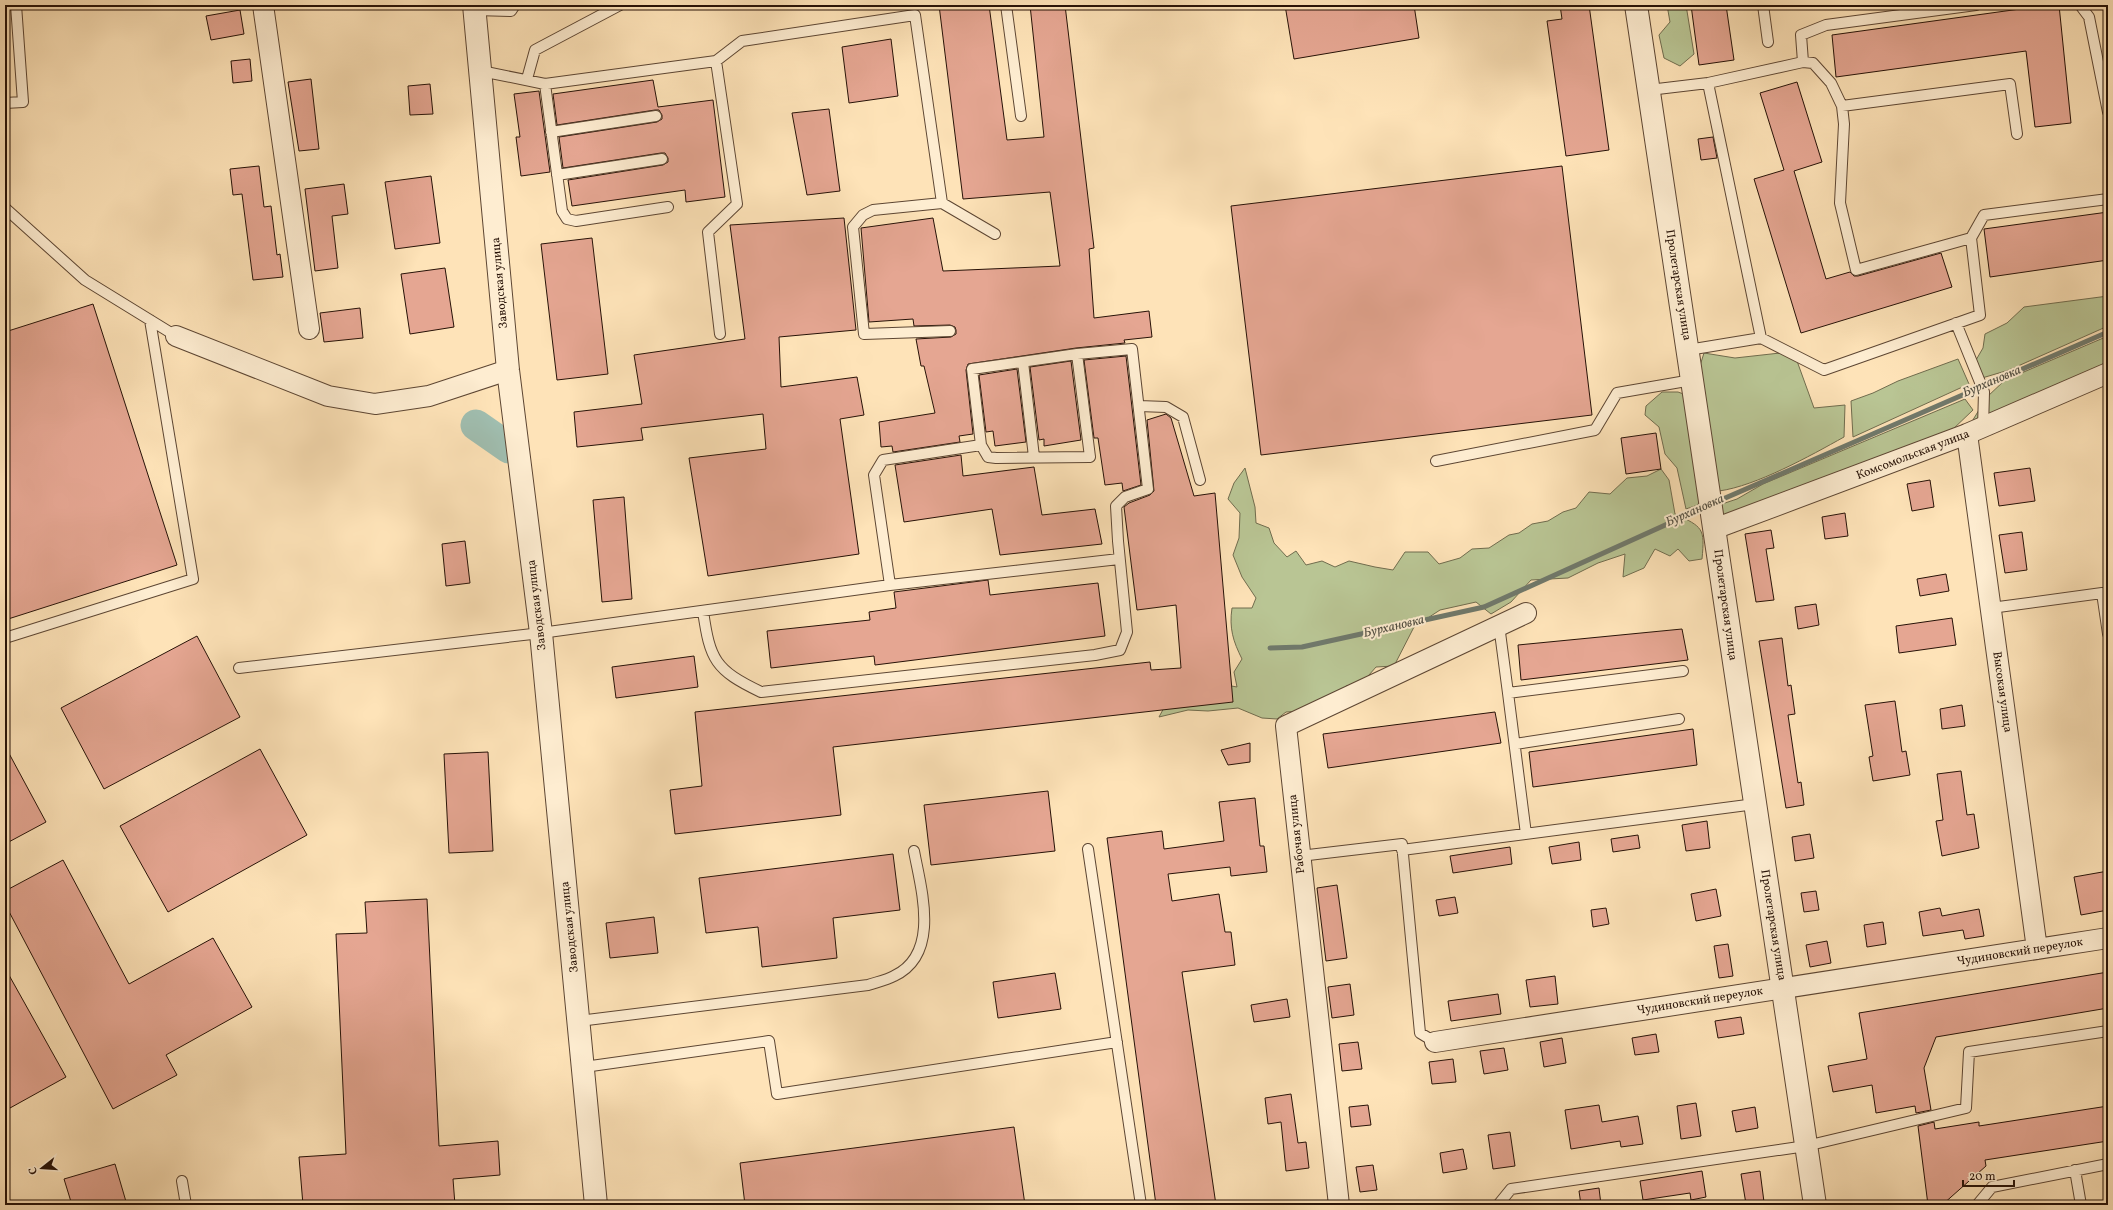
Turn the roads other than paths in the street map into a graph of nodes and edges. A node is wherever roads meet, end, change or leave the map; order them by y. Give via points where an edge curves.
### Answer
1 (16, 5) edge
2 (263, 5) edge
3 (515, 5) edge
4 (620, 5) edge
5 (1006, 5) edge
6 (1636, 5) edge
7 (1763, 5) edge
8 (1976, 5) edge
9 (2080, 5) edge
10 (475, 8) edge
11 (1768, 42) dead end
12 (716, 61) junction
13 (1803, 62) junction
14 (481, 71) junction
15 (527, 79) junction
16 (1708, 83) junction
17 (545, 84) junction
18 (1649, 90) junction
19 (5, 103) edge
20 (1842, 106) junction
21 (2108, 112) edge
22 (656, 116) dead end
23 (1021, 116) dead end
24 (551, 132) junction
25 (2017, 134) dead end
26 (662, 159) dead end
27 (557, 175) junction
28 (2108, 199) edge
29 (942, 203) junction
30 (668, 207) dead end
31 (5, 208) edge
32 (995, 234) dead end
33 (1970, 238) junction
34 (150, 320) junction
35 (1956, 323) junction
36 (309, 328) dead end
37 (950, 331) dead end
38 (720, 334) dead end
39 (176, 336) joint
40 (1761, 338) junction
41 (1688, 350) junction
42 (1077, 354) junction
43 (1023, 362) junction
44 (508, 370) junction
45 (2108, 373) edge
46 (1692, 380) junction
47 (1139, 406) junction
48 (1975, 431) junction
49 (981, 445) junction
50 (1034, 457) junction
51 (1436, 461) dead end
52 (1200, 480) dead end
53 (1712, 512) junction
54 (1119, 559) junction
55 (890, 585) junction
56 (1991, 608) junction
57 (703, 611) junction
58 (1526, 613) dead end
59 (1499, 625) junction
60 (541, 633) junction
61 (2108, 634) edge
62 (5, 638) edge
63 (239, 668) dead end
64 (1683, 671) dead end
65 (1508, 693) junction
66 (1678, 719) dead end
67 (1515, 744) junction
68 (1755, 804) junction
69 (1526, 834) junction
70 (1088, 849) dead end
71 (1402, 850) junction
72 (914, 851) dead end
73 (1300, 856) junction
74 (2108, 938) edge
75 (2037, 949) junction
76 (1783, 988) junction
77 (579, 1021) junction
78 (2108, 1031) edge
79 (1117, 1042) junction
80 (1434, 1042) joint
81 (584, 1066) junction
82 (1806, 1146) junction
83 (2108, 1164) edge
84 (2075, 1170) junction
85 (182, 1181) dead end
86 (186, 1205) edge
87 (596, 1205) edge
88 (1141, 1205) edge
89 (1339, 1205) edge
90 (1498, 1205) edge
91 (1815, 1205) edge
92 (1977, 1205) edge
93 (2081, 1205) edge

1 - 19 lane via 23,102
2 - 36 street
3 - 10 lane via 511,11
4 - 15 lane via 535,50
5 - 23 lane
6 - 18 street, Пролетарская улица
7 - 11 lane
8 - 13 lane via 1826,25 1801,35
9 - 21 lane via 2089,17
10 - 14 street, Заводская улица
12 - 17 lane
12 - 29 lane via 742,41 915,15
12 - 38 lane via 737,204 708,232
13 - 16 lane
13 - 20 lane via 1813,63 1830,83
14 - 15 lane
14 - 44 street, Заводская улица
15 - 17 lane
16 - 18 lane
16 - 40 lane
17 - 24 lane
18 - 41 street, Пролетарская улица
20 - 25 lane via 2010,84
20 - 33 lane via 1844,124 1840,203 1856,270
22 - 24 lane
24 - 27 lane
26 - 27 lane
27 - 30 lane via 562,211 567,219 576,221
28 - 33 lane via 1984,215
29 - 32 lane
29 - 37 lane via 873,210 853,227 864,334
31 - 34 lane via 85,280
33 - 35 lane via 1980,315
34 - 39 lane
34 - 62 lane via 193,579
35 - 40 lane via 1824,370
35 - 48 lane via 1984,392
39 - 44 street via 328,396 375,404 429,396
40 - 41 lane
41 - 46 street, Пролетарская улица
42 - 43 lane
42 - 47 lane via 1132,349
42 - 50 lane via 1090,457
43 - 49 lane via 972,369
43 - 50 lane
44 - 60 street, Заводская улица
45 - 48 street, Комсомольская улица
46 - 51 lane via 1617,393 1595,430
46 - 53 street, Пролетарская улица
47 - 52 lane via 1166,407 1183,417
47 - 54 lane via 1148,489 1125,497 1116,506
48 - 53 street, Комсомольская улица
48 - 56 street, Высокая улица
49 - 50 lane via 988,457
49 - 55 lane via 891,458 883,460 876,469 874,475
53 - 68 street, Пролетарская улица
54 - 55 lane
54 - 57 lane via 1127,632 1120,650 1095,656 761,692 721,668 707,643
55 - 57 lane
56 - 61 lane via 2102,594
56 - 75 street, Высокая улица
57 - 60 lane
58 - 59 street, Рабочая улица
59 - 65 lane
59 - 73 street, Рабочая улица via 1286,726
60 - 63 lane
60 - 77 street, Заводская улица
64 - 65 lane
65 - 67 lane
66 - 67 lane
67 - 69 lane
68 - 69 lane
68 - 76 street, Пролетарская улица
69 - 71 lane
70 - 79 lane
71 - 73 lane via 1402,844
71 - 80 lane via 1420,1033
72 - 77 lane via 924,905 923,939 914,961 895,976 868,984
73 - 89 street, Рабочая улица
74 - 75 street, Чудиновский переулок
75 - 76 street, Чудиновский переулок
76 - 80 street, Чудиновский переулок
76 - 82 street, Пролетарская улица
77 - 81 street, Заводская улица
78 - 82 lane via 1969,1052 1966,1108
79 - 81 lane via 777,1094 769,1041
79 - 88 lane
81 - 87 street, Заводская улица
82 - 90 lane via 1511,1189
82 - 91 street, Пролетарская улица
83 - 84 lane
84 - 92 lane via 1992,1187
84 - 93 lane
85 - 86 lane

